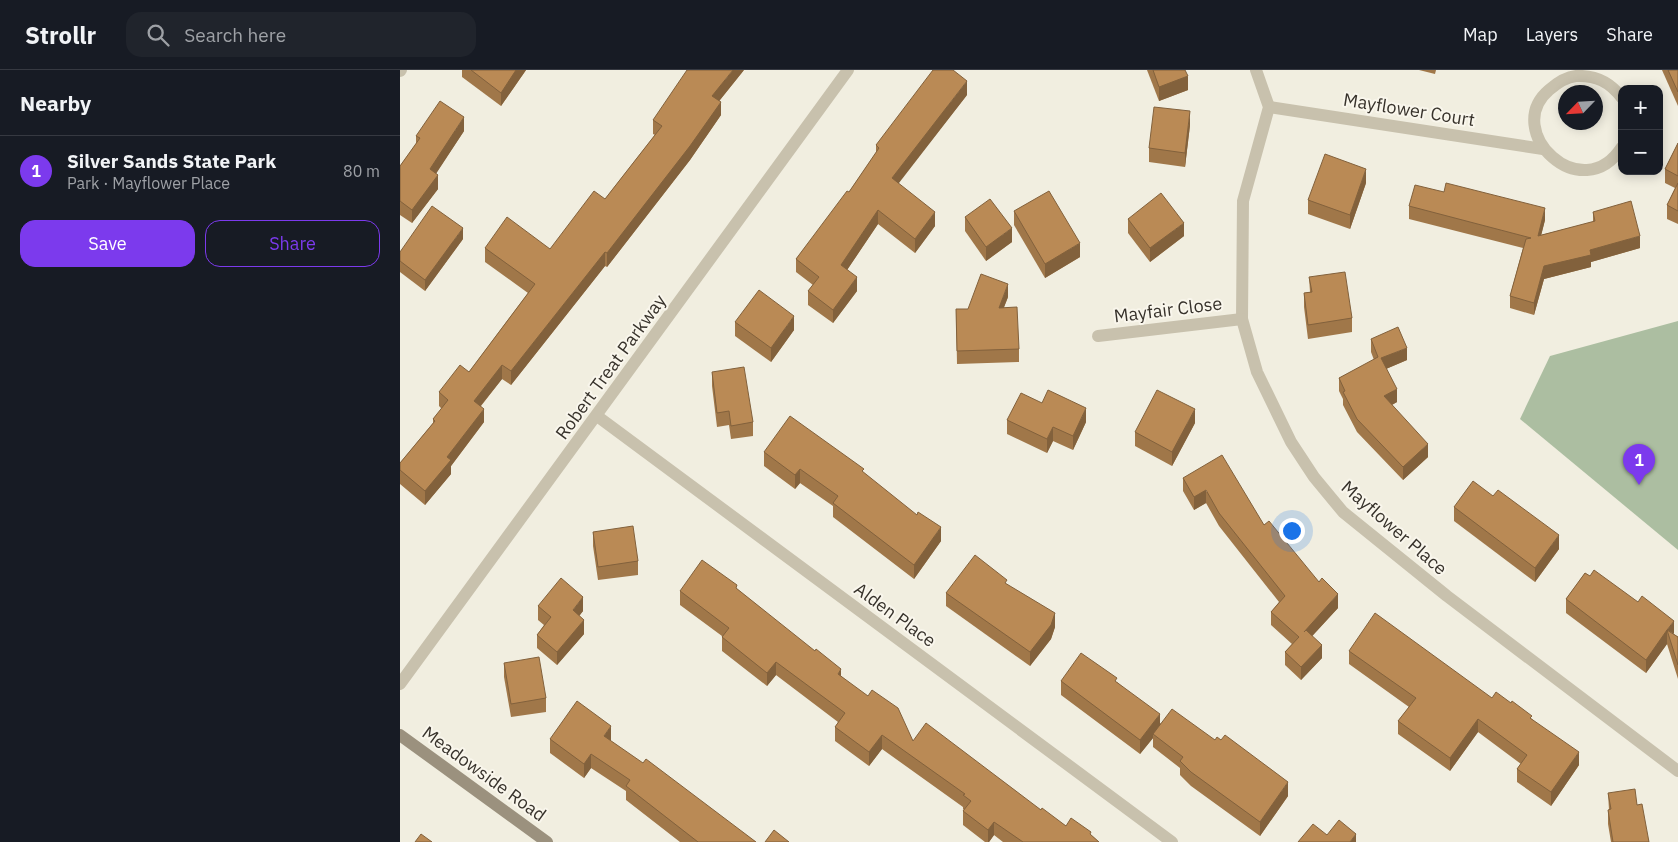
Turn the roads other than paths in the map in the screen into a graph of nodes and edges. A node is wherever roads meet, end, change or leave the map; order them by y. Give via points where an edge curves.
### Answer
1 (848, 70) edge
2 (1256, 70) edge
3 (1618, 92) edge
4 (1269, 107) junction
5 (1544, 148) junction
6 (1618, 151) edge
7 (1242, 319) junction
8 (1098, 336) dead end
9 (597, 416) junction
10 (400, 684) edge
11 (400, 735) edge
12 (1678, 771) edge
13 (547, 842) edge
14 (1172, 842) edge

1 - 9 street, Robert Treat Parkway
2 - 4 street
3 - 5 street via 1602,80 1587,76 1572,76 1558,82 1546,92 1535,120 1537,135
4 - 5 street, Mayflower Court
4 - 7 street, Mayflower Place via 1243,201
5 - 6 street via 1553,159 1579,170 1606,163
7 - 8 street, Mayfair Close
7 - 12 street, Mayflower Place via 1257,372 1287,433 1314,478 1343,512 1447,596
9 - 10 street, Robert Treat Parkway
9 - 14 street, Alden Place
11 - 13 main road, Meadowside Road

